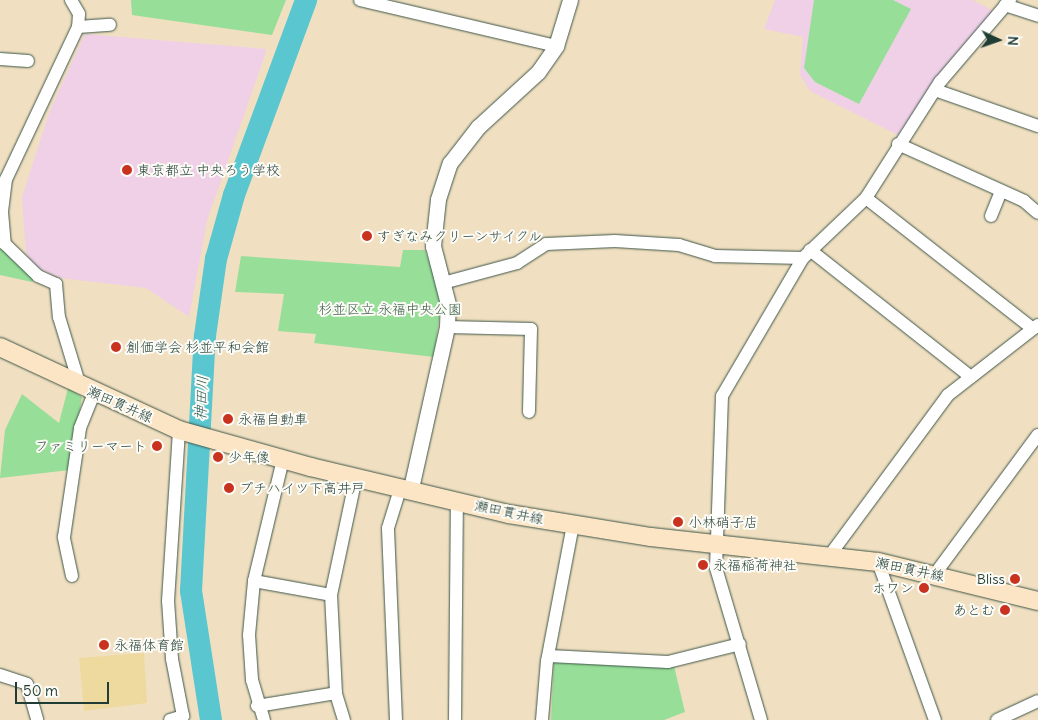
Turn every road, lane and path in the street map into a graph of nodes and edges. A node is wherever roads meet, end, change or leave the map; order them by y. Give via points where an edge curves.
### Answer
1 (71, 0) edge
2 (360, 0) edge
3 (570, 0) edge
4 (1008, 3) edge
5 (1038, 16) edge
6 (110, 25) dead end
7 (78, 27) junction
8 (556, 46) junction
9 (0, 59) edge
10 (28, 61) dead end
11 (934, 90) junction
12 (1038, 126) edge
13 (898, 144) junction
14 (1001, 191) junction
15 (866, 198) junction
16 (1038, 213) edge
17 (991, 216) dead end
18 (807, 254) junction
19 (443, 282) junction
20 (447, 327) junction
21 (1036, 327) edge
22 (0, 347) edge
23 (971, 377) junction
24 (87, 390) junction
25 (529, 412) dead end
26 (185, 432) junction
27 (1038, 435) edge
28 (283, 459) junction
29 (356, 477) junction
30 (406, 487) junction
31 (457, 500) junction
32 (573, 525) junction
33 (715, 544) junction
34 (830, 555) junction
35 (878, 562) junction
36 (935, 574) junction
37 (72, 576) dead end
38 (254, 581) junction
39 (331, 595) junction
40 (1038, 601) edge
41 (740, 644) junction
42 (549, 656) junction
43 (0, 675) edge
44 (336, 693) junction
45 (1038, 701) edge
46 (257, 706) junction
47 (38, 720) edge
48 (170, 720) edge
49 (264, 720) edge
50 (344, 720) edge
51 (396, 720) edge
52 (455, 720) edge
53 (542, 720) edge
54 (761, 720) edge
55 (935, 720) edge
56 (997, 720) edge

1 - 7 street via 79,14
2 - 8 street
3 - 8 street
4 - 5 street
4 - 11 street
6 - 7 street
7 - 24 street via 6,179 2,212 5,244 38,276 56,284 59,317
8 - 19 street via 538,72 478,127 450,163 434,228 433,246
9 - 10 street
11 - 12 street
11 - 13 street
13 - 14 street
13 - 15 street
14 - 16 street
14 - 17 street
15 - 18 street
15 - 21 street
18 - 19 street via 715,256 679,245 546,244 517,262
18 - 23 street
18 - 33 street via 722,396
19 - 20 street
20 - 25 street via 531,329
20 - 30 street
21 - 23 street
22 - 24 main road, 瀬田貫井線
23 - 34 street via 948,396
24 - 26 main road, 瀬田貫井線
24 - 37 street via 64,537
26 - 28 main road, 瀬田貫井線
26 - 48 street via 168,601 172,659 183,716
27 - 36 street
28 - 29 main road, 瀬田貫井線
28 - 38 street
29 - 30 main road, 瀬田貫井線
29 - 39 street
30 - 31 main road, 瀬田貫井線
30 - 51 street via 388,528
31 - 32 main road, 瀬田貫井線
31 - 52 street
32 - 33 main road, 瀬田貫井線
32 - 42 street
33 - 34 main road, 瀬田貫井線
33 - 41 street via 716,568
34 - 35 main road, 瀬田貫井線
35 - 36 main road, 瀬田貫井線
35 - 55 street
36 - 40 main road, 瀬田貫井線
38 - 39 street
38 - 46 street via 249,635
39 - 44 street
41 - 42 street via 668,662
41 - 54 street
42 - 53 street
43 - 47 street via 27,684
44 - 46 street
44 - 50 street
45 - 56 street
46 - 49 street

